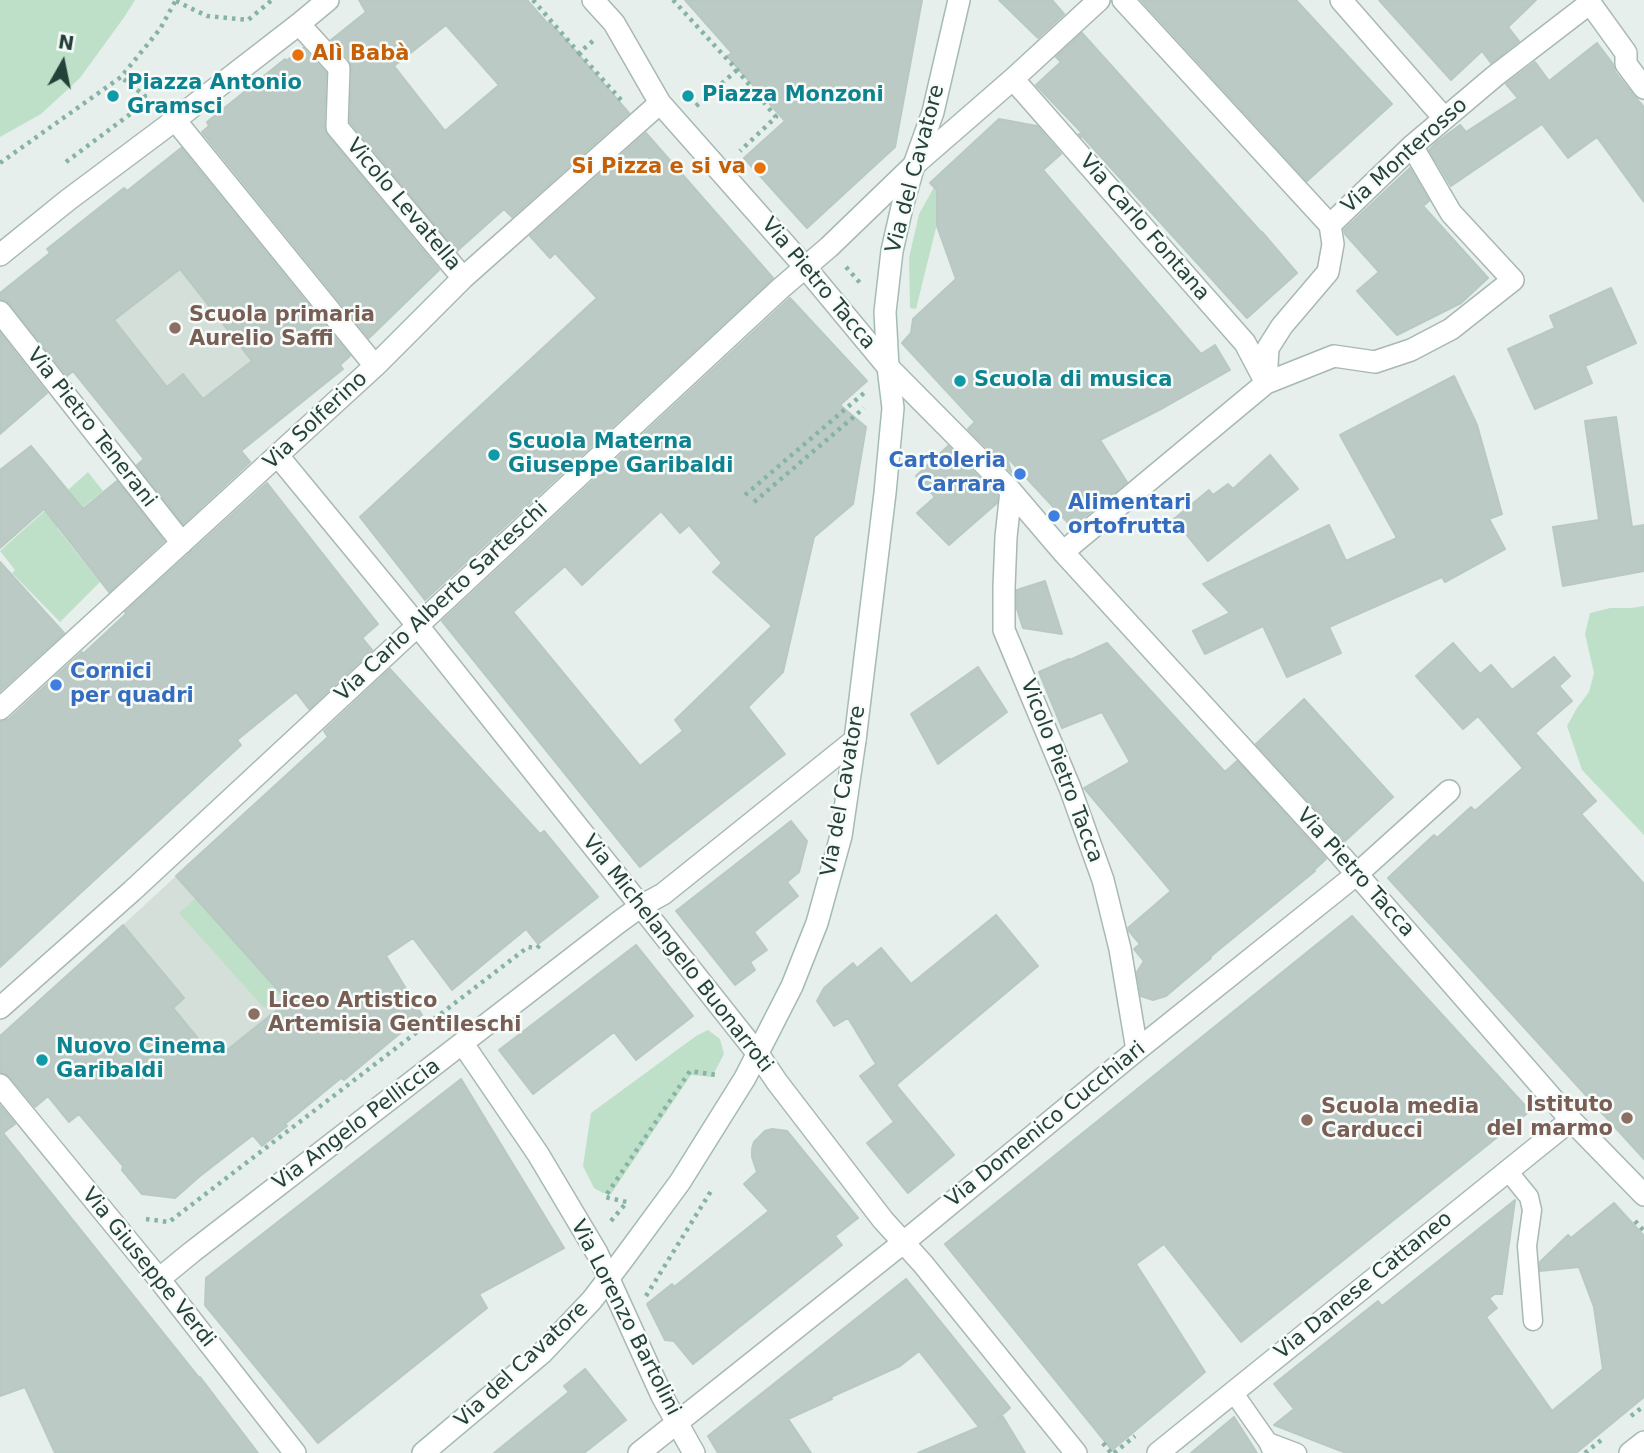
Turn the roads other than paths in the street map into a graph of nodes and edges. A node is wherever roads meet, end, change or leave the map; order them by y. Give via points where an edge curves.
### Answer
1 (328, 0) edge
2 (593, 0) edge
3 (959, 0) edge
4 (1099, 0) edge
5 (1122, 0) edge
6 (1341, 0) edge
7 (1591, 1) edge
8 (299, 24) junction
9 (1013, 79) junction
10 (1644, 88) edge
11 (660, 103) junction
12 (1444, 118) junction
13 (175, 120) junction
14 (1413, 147) junction
15 (914, 165) junction
16 (1330, 225) junction
17 (0, 255) edge
18 (805, 267) junction
19 (463, 278) junction
20 (0, 312) edge
21 (375, 366) junction
22 (888, 367) junction
23 (1266, 383) junction
24 (278, 456) junction
25 (1011, 491) junction
26 (182, 543) junction
27 (1063, 552) junction
28 (418, 626) junction
29 (0, 709) edge
30 (855, 740) junction
31 (1449, 791) dead end
32 (1357, 874) junction
33 (640, 906) junction
34 (0, 1007) edge
35 (463, 1044) junction
36 (1137, 1050) junction
37 (758, 1054) junction
38 (0, 1085) edge
39 (1571, 1119) junction
40 (1507, 1170) junction
41 (1644, 1195) edge
42 (904, 1242) junction
43 (159, 1279) junction
44 (608, 1280) junction
45 (1533, 1321) dead end
46 (1233, 1392) junction
47 (678, 1423) junction
48 (1644, 1442) edge
49 (1270, 1448) edge
50 (295, 1453) edge
51 (424, 1453) edge
52 (639, 1453) edge
53 (694, 1453) edge
54 (1076, 1453) edge
55 (1158, 1453) edge
56 (1297, 1453) edge
57 (1630, 1453) edge

1 - 8 street
2 - 11 street, Via Pietro Tacca via 614,23
3 - 15 street, Via del Cavatore via 933,112
4 - 9 street
5 - 16 street
6 - 12 street
7 - 10 street, Via Monterosso
7 - 12 street, Via Monterosso
8 - 13 street
8 - 19 street, Vicolo Levatella via 339,68 337,127
9 - 15 street
9 - 23 street, Via Carlo Fontana via 1245,343
11 - 18 street, Via Pietro Tacca
11 - 19 street, Via Solferino
12 - 14 street, Via Monterosso
13 - 17 street
13 - 21 street
14 - 16 street, Via Monterosso
14 - 23 street via 1451,213 1513,280 1451,329 1411,350 1375,362 1335,356
15 - 18 street, Via Carlo Alberto Sarteschi
15 - 22 street, Via del Cavatore via 892,251 885,313
16 - 23 street, Via Monterosso via 1333,244 1328,272 1268,348
18 - 22 street, Via Pietro Tacca
18 - 28 street, Via Carlo Alberto Sarteschi
19 - 21 street, Via Solferino
20 - 26 street, Via Pietro Tenerani
21 - 24 street, Via Solferino
22 - 25 street, Via Pietro Tacca
22 - 30 street, Via del Cavatore via 893,408
23 - 27 street
24 - 26 street, Via Solferino
24 - 28 street, Via Michelangelo Buonarroti
25 - 27 street, Via Pietro Tacca
25 - 36 street, Vicolo Pietro Tacca via 1004,630 1070,788 1102,880 1120,949
26 - 29 street, Via Solferino
27 - 32 street, Via Pietro Tacca
28 - 33 street, Via Michelangelo Buonarroti
28 - 34 street, Via Carlo Alberto Sarteschi
30 - 33 street, Via Angelo Pelliccia via 663,894
30 - 37 street, Via del Cavatore via 841,836 817,923
31 - 32 street, Via Domenico Cucchiari
32 - 36 street, Via Domenico Cucchiari
32 - 39 street, Via Pietro Tacca
33 - 35 street, Via Angelo Pelliccia
33 - 37 street, Via Michelangelo Buonarroti
35 - 43 street, Via Angelo Pelliccia
35 - 44 street, Via Lorenzo Bartolini via 538,1154
36 - 42 street, Via Domenico Cucchiari
37 - 42 street, Via Michelangelo Buonarroti
37 - 44 street, Via del Cavatore via 680,1182
38 - 43 street, Via Giuseppe Verdi
39 - 40 street, Via Danese Cattaneo
39 - 41 street, Via Pietro Tacca
40 - 45 lane via 1529,1197 1532,1210 1527,1246
40 - 46 street, Via Danese Cattaneo
42 - 47 street, Via Domenico Cucchiari
42 - 54 street, Via Michelangelo Buonarroti
43 - 50 street, Via Giuseppe Verdi
44 - 47 street, Via Lorenzo Bartolini
44 - 51 street, Via del Cavatore via 542,1353
46 - 49 lane
46 - 55 street, Via Danese Cattaneo
47 - 52 street, Via Domenico Cucchiari
47 - 53 street, Via Lorenzo Bartolini
48 - 57 street
49 - 56 lane

